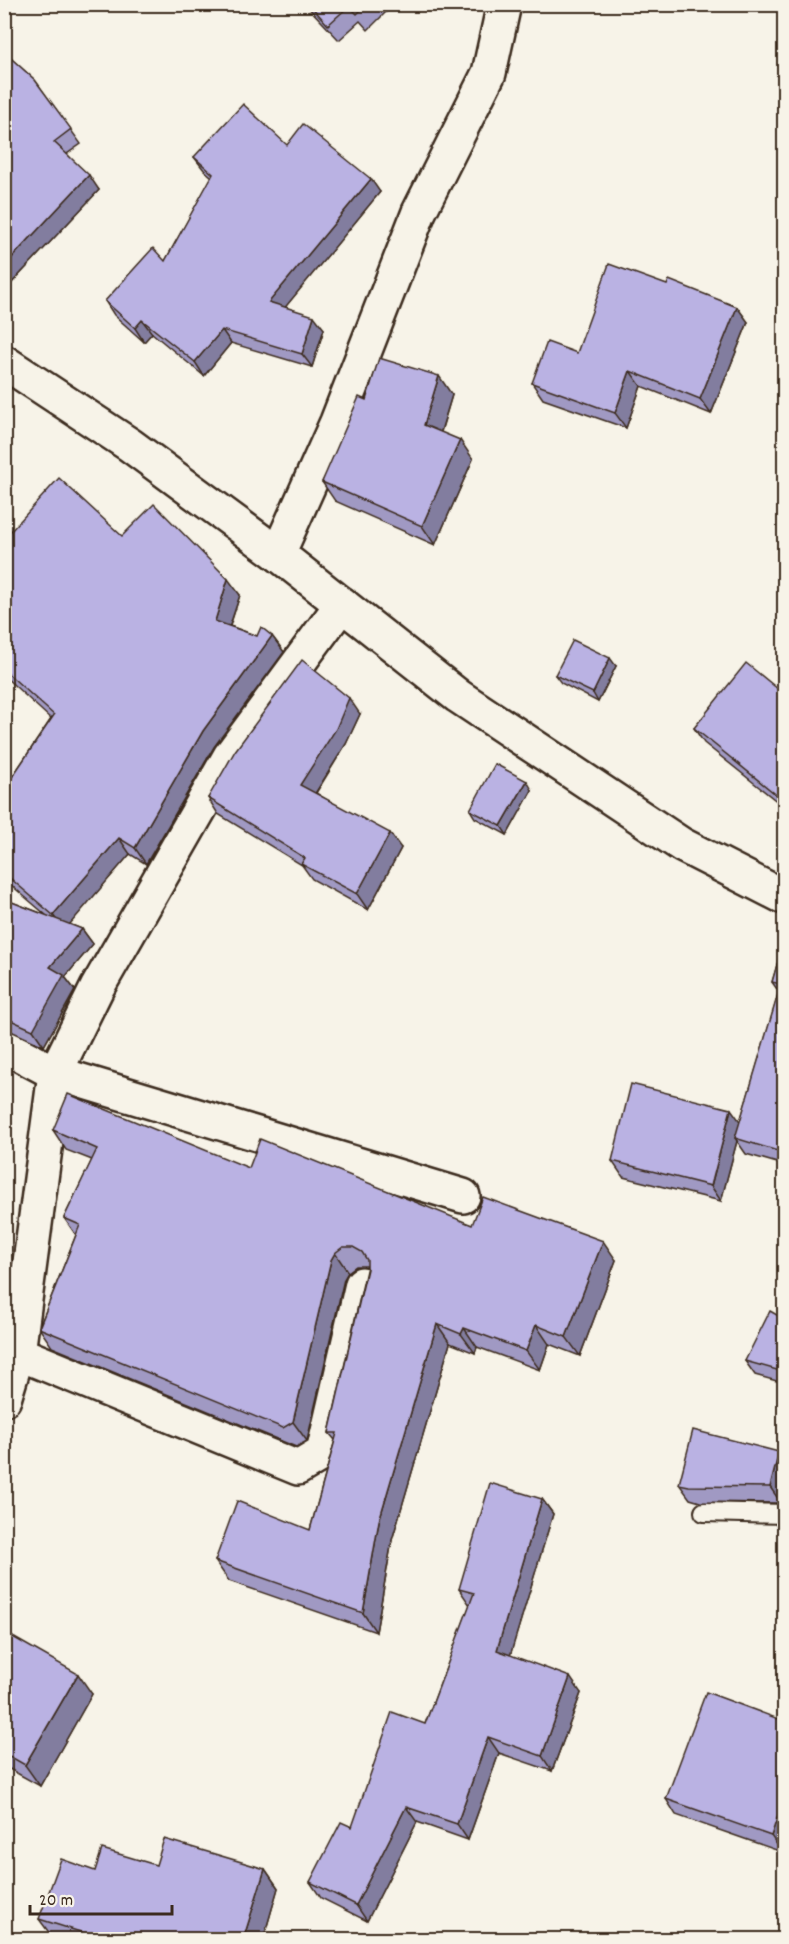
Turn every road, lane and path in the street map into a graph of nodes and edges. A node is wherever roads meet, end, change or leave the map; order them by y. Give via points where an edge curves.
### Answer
1 (504, 4) edge
2 (4, 362) edge
3 (278, 554) junction
4 (342, 604) junction
5 (784, 897) edge
6 (4, 1046) edge
7 (55, 1073) junction
8 (464, 1196) dead end
9 (362, 1284) edge
10 (18, 1353) junction
11 (4, 1399) edge
12 (705, 1512) dead end
13 (784, 1515) edge

1 - 3 street via 489,73 419,212 337,422
2 - 3 street via 130,445
3 - 4 street
4 - 5 street via 458,696 590,786 682,845
4 - 7 street via 231,756 97,988
6 - 7 street
7 - 8 street
7 - 10 street
9 - 10 street via 323,1453 297,1468
10 - 11 street
12 - 13 lane

